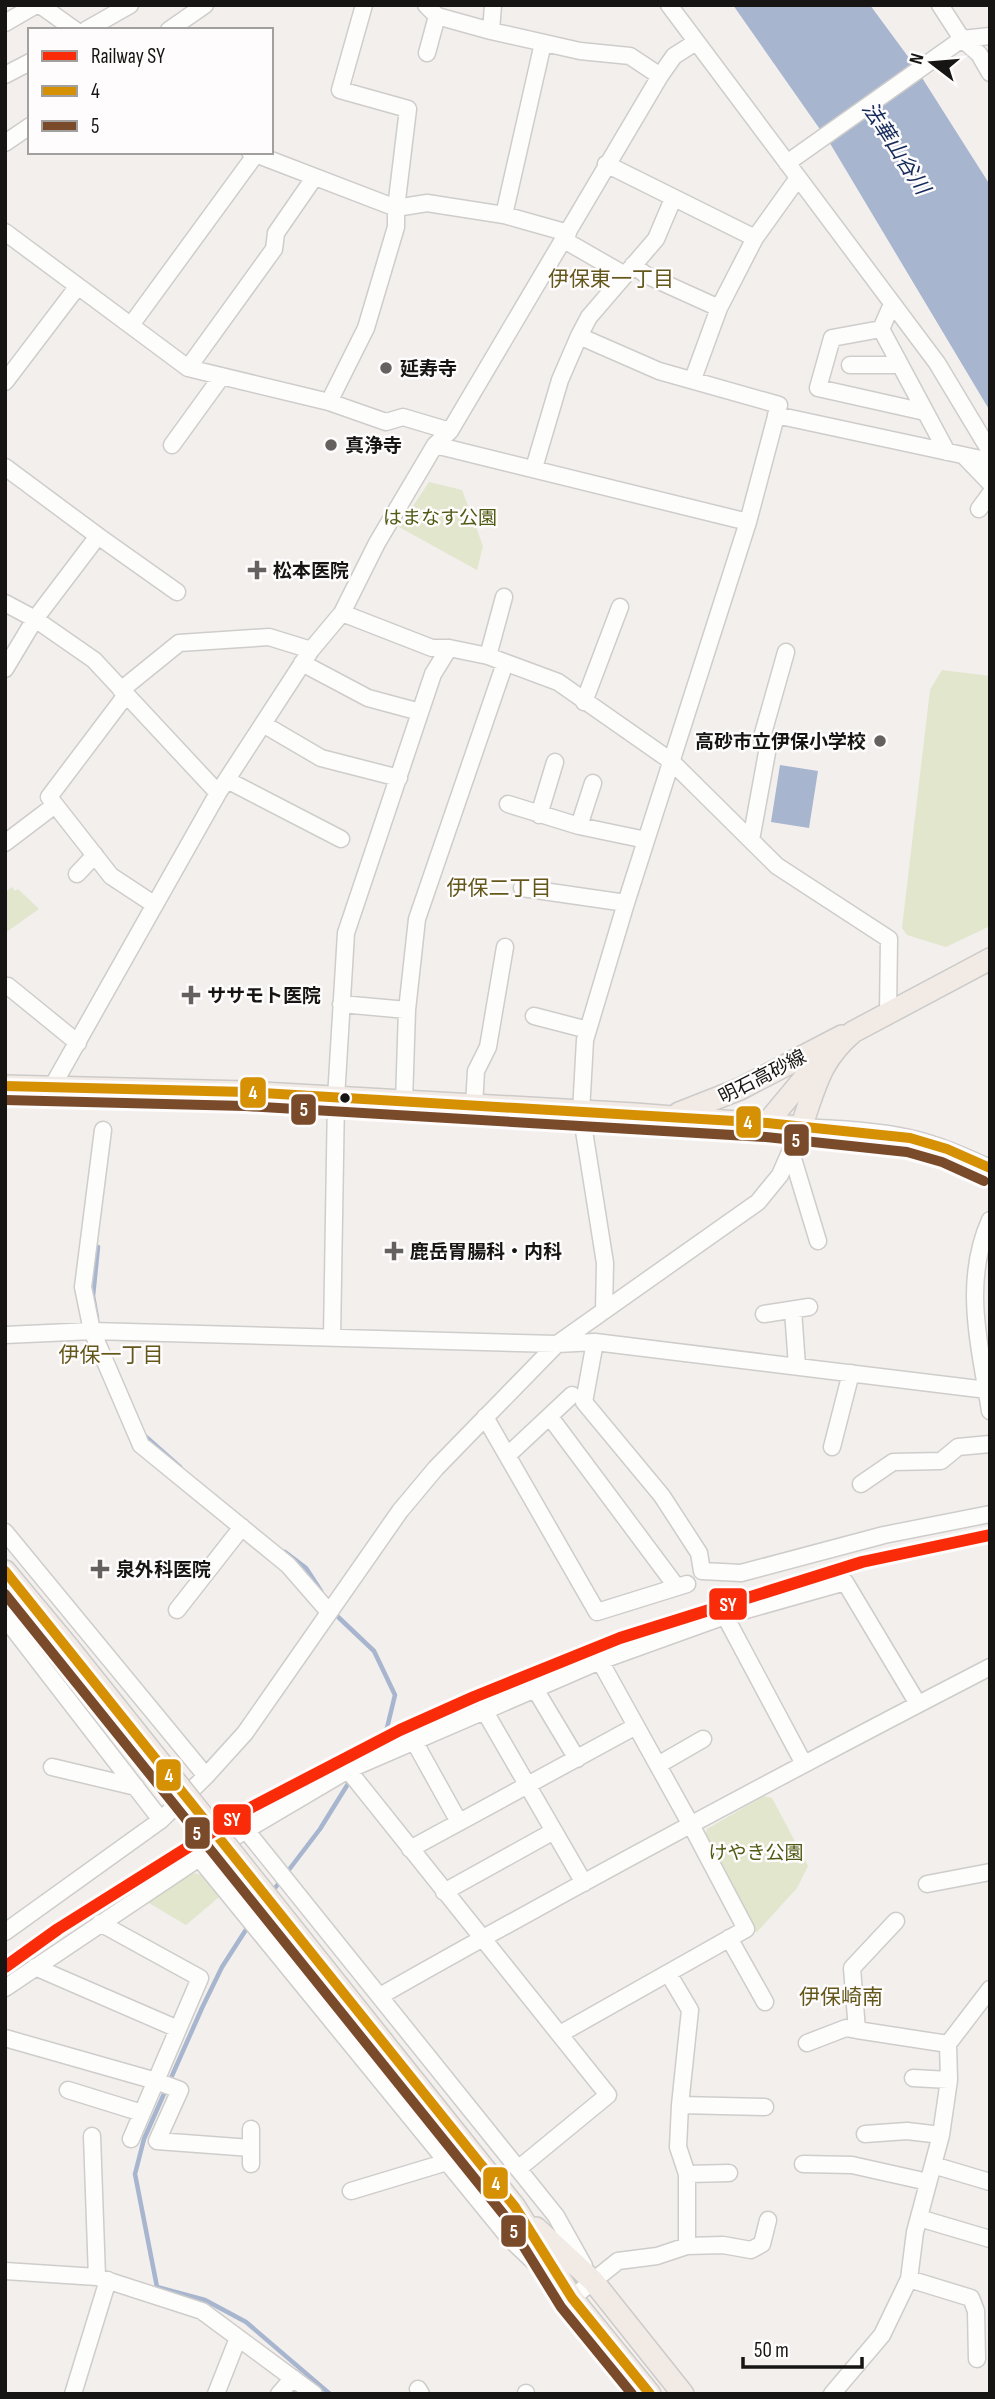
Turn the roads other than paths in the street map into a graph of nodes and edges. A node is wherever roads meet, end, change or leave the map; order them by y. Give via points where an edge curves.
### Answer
1 (38, 5) edge
2 (130, 5) edge
3 (205, 5) edge
4 (364, 5) edge
5 (493, 5) edge
6 (669, 5) edge
7 (940, 5) edge
8 (432, 10) edge
9 (5, 23) edge
10 (72, 28) edge
11 (90, 28) edge
12 (173, 28) edge
13 (491, 31) junction
14 (990, 37) edge
15 (962, 39) junction
16 (696, 42) junction
17 (543, 43) junction
18 (427, 53) dead end
19 (28, 63) edge
20 (990, 73) edge
21 (5, 75) edge
22 (660, 76) junction
23 (28, 127) edge
24 (5, 143) edge
25 (252, 154) edge
26 (255, 154) edge
27 (787, 163) junction
28 (606, 164) junction
29 (314, 178) junction
30 (798, 178) junction
31 (673, 199) junction
32 (396, 208) junction
33 (504, 215) junction
34 (5, 232) edge
35 (566, 237) junction
36 (755, 238) junction
37 (629, 270) junction
38 (78, 286) junction
39 (892, 304) junction
40 (719, 308) junction
41 (131, 325) junction
42 (881, 329) junction
43 (579, 336) junction
44 (850, 365) dead end
45 (900, 365) junction
46 (188, 368) junction
47 (222, 376) junction
48 (694, 379) junction
49 (5, 382) edge
50 (329, 402) junction
51 (925, 412) junction
52 (776, 415) junction
53 (450, 431) junction
54 (172, 445) dead end
55 (435, 445) junction
56 (990, 451) edge
57 (947, 452) junction
58 (964, 456) junction
59 (990, 461) edge
60 (5, 467) edge
61 (534, 468) junction
62 (990, 483) edge
63 (990, 494) edge
64 (979, 509) dead end
65 (748, 522) junction
66 (98, 536) junction
67 (177, 592) dead end
68 (504, 597) dead end
69 (5, 603) edge
70 (620, 607) dead end
71 (342, 613) junction
72 (35, 619) junction
73 (449, 648) junction
74 (786, 652) dead end
75 (488, 656) junction
76 (307, 657) junction
77 (505, 663) junction
78 (5, 669) edge
79 (123, 693) junction
80 (584, 702) junction
81 (420, 712) junction
82 (263, 724) junction
83 (671, 761) junction
84 (555, 762) dead end
85 (399, 778) junction
86 (593, 783) dead end
87 (222, 786) junction
88 (55, 804) junction
89 (508, 804) dead end
90 (539, 815) junction
91 (579, 826) junction
92 (341, 839) dead end
93 (646, 840) junction
94 (751, 840) junction
95 (5, 843) edge
96 (95, 855) junction
97 (77, 874) dead end
98 (522, 888) dead end
99 (626, 903) junction
100 (155, 905) junction
101 (505, 947) dead end
102 (990, 959) edge
103 (8, 986) dead end
104 (341, 1004) junction
105 (407, 1010) junction
106 (888, 1012) junction
107 (534, 1016) dead end
108 (588, 1030) junction
109 (853, 1032) junction
110 (78, 1043) junction
111 (825, 1062) junction
112 (6, 1084) edge
113 (52, 1087) junction
114 (336, 1098) junction
115 (404, 1102) junction
116 (474, 1106) junction
117 (580, 1112) junction
118 (670, 1116) junction
119 (767, 1123) junction
120 (801, 1127) junction
121 (103, 1130) dead end
122 (791, 1152) junction
123 (990, 1168) edge
124 (990, 1220) edge
125 (818, 1241) dead end
126 (809, 1307) dead end
127 (793, 1310) junction
128 (604, 1311) junction
129 (764, 1314) dead end
130 (92, 1331) junction
131 (5, 1335) edge
132 (332, 1338) junction
133 (595, 1342) junction
134 (557, 1344) junction
135 (797, 1366) junction
136 (851, 1373) junction
137 (987, 1390) junction
138 (572, 1395) dead end
139 (990, 1411) edge
140 (485, 1417) junction
141 (551, 1417) junction
142 (990, 1444) edge
143 (832, 1447) dead end
144 (508, 1455) junction
145 (861, 1483) dead end
146 (990, 1514) edge
147 (242, 1527) junction
148 (5, 1532) edge
149 (5, 1571) edge
150 (177, 1610) dead end
151 (329, 1612) junction
152 (725, 1616) junction
153 (5, 1618) edge
154 (600, 1661) junction
155 (990, 1667) edge
156 (535, 1689) junction
157 (918, 1704) junction
158 (484, 1710) junction
159 (636, 1726) junction
160 (703, 1739) dead end
161 (414, 1741) junction
162 (577, 1759) junction
163 (804, 1764) junction
164 (658, 1765) junction
165 (52, 1767) dead end
166 (348, 1770) junction
167 (206, 1776) junction
168 (527, 1785) junction
169 (136, 1787) junction
170 (161, 1820) junction
171 (459, 1822) junction
172 (691, 1825) junction
173 (245, 1829) junction
174 (554, 1831) junction
175 (410, 1849) junction
176 (199, 1858) junction
177 (990, 1872) edge
178 (584, 1883) junction
179 (928, 1884) dead end
180 (444, 1892) junction
181 (896, 1921) dead end
182 (100, 1923) junction
183 (5, 1932) edge
184 (483, 1938) junction
185 (729, 1938) junction
186 (35, 1967) junction
187 (668, 1973) junction
188 (5, 1988) edge
189 (990, 1989) edge
190 (380, 1996) junction
191 (765, 2002) dead end
192 (178, 2029) junction
193 (857, 2030) junction
194 (560, 2034) junction
195 (5, 2038) edge
196 (807, 2043) dead end
197 (948, 2044) junction
198 (913, 2077) dead end
199 (949, 2080) junction
200 (156, 2081) junction
201 (68, 2090) dead end
202 (680, 2105) junction
203 (765, 2107) dead end
204 (142, 2113) junction
205 (251, 2129) dead end
206 (865, 2134) dead end
207 (941, 2135) junction
208 (92, 2136) dead end
209 (131, 2139) dead end
210 (447, 2162) junction
211 (803, 2164) dead end
212 (933, 2165) junction
213 (517, 2169) junction
214 (729, 2173) dead end
215 (687, 2174) junction
216 (928, 2182) junction
217 (990, 2182) edge
218 (351, 2191) dead end
219 (515, 2207) junction
220 (919, 2218) junction
221 (768, 2220) dead end
222 (990, 2239) edge
223 (687, 2246) junction
224 (5, 2271) edge
225 (103, 2279) junction
226 (909, 2280) junction
227 (593, 2281) junction
228 (572, 2298) junction
229 (238, 2338) junction
230 (976, 2359) dead end
231 (80, 2371) junction
232 (96, 2377) dead end
233 (293, 2378) junction
234 (73, 2394) edge
235 (216, 2394) edge
236 (279, 2394) edge
237 (314, 2394) edge
238 (650, 2394) edge
239 (683, 2394) edge
240 (832, 2394) edge

1 - 9 street
1 - 10 street
2 - 11 street
3 - 12 street
4 - 32 street via 340,90 408,108
5 - 13 street
6 - 16 street
7 - 15 street
8 - 13 street
8 - 18 street
13 - 17 street
14 - 15 street
15 - 20 street via 979,54
15 - 27 street
16 - 22 street via 674,56
16 - 27 street
17 - 22 street via 630,56
17 - 33 street
19 - 21 street
22 - 28 street
23 - 24 street
25 - 41 street
26 - 29 street
27 - 30 street
28 - 31 street
28 - 35 street
29 - 32 street
29 - 46 street via 276,233 274,249
30 - 36 street
30 - 39 street
31 - 36 street
31 - 37 street via 656,239
32 - 33 street via 427,203
32 - 50 street via 396,227 366,328
33 - 35 street
34 - 38 street
35 - 37 street
35 - 53 street
36 - 40 street
37 - 40 street
37 - 43 street via 589,317
38 - 41 street
38 - 49 street
39 - 42 street
39 - 56 street via 937,363
40 - 48 street
41 - 46 street
42 - 45 street
42 - 51 street via 832,338 818,388
43 - 48 street via 659,371
43 - 61 street via 560,380
44 - 45 street
45 - 51 street
46 - 47 street
47 - 50 street
47 - 54 street
48 - 52 street via 779,405
50 - 53 street via 386,422 403,417
51 - 57 street
52 - 57 street
52 - 65 street
53 - 55 street
55 - 61 street
55 - 71 street
57 - 58 street
58 - 59 street
58 - 62 street
60 - 66 street
61 - 65 street
63 - 64 street
65 - 83 street
66 - 67 street
66 - 72 street
68 - 75 street
69 - 72 street
70 - 80 street
71 - 73 street via 432,648
71 - 76 street
72 - 78 street
72 - 79 street via 94,660
73 - 75 street
73 - 81 street via 433,674
74 - 94 street via 762,737 768,747
75 - 77 street
76 - 79 street via 269,637 179,643
76 - 81 street via 368,698
76 - 82 street
77 - 80 street via 558,682
77 - 105 street via 416,919
79 - 87 street
79 - 88 street via 49,797
80 - 83 street
81 - 85 street
82 - 85 street via 321,758
82 - 87 street
83 - 93 street
83 - 94 street
84 - 90 street
85 - 104 street via 346,933
86 - 91 street
87 - 92 street
87 - 100 street
88 - 95 street
88 - 96 street
89 - 90 street
90 - 91 street
91 - 93 street
93 - 99 street
94 - 106 street via 777,866 889,939
96 - 97 street
96 - 100 street via 111,876
98 - 99 street
99 - 108 street
100 - 110 street
101 - 116 street via 488,1046 476,1071
102 - 106 main road, 明石高砂線
103 - 110 street
104 - 105 street
104 - 114 street
105 - 115 street
106 - 109 main road, 明石高砂線
107 - 108 street
108 - 117 street
109 - 111 main road, 明石高砂線
109 - 118 main road, 明石高砂線 via 740,1089
110 - 113 street
111 - 119 main road, 明石高砂線 via 807,1075
111 - 120 main road, 明石高砂線
112 - 113 main road, 明石高砂線
113 - 114 main road, 明石高砂線
114 - 115 main road, 明石高砂線
114 - 132 street
115 - 116 main road, 明石高砂線
116 - 117 main road, 明石高砂線
117 - 118 main road, 明石高砂線
117 - 128 street via 605,1263
118 - 119 main road, 明石高砂線
119 - 120 main road, 明石高砂線
120 - 122 street
120 - 123 street via 910,1138
121 - 130 street via 83,1287
122 - 125 street
122 - 128 street via 758,1202
124 - 137 street via 973,1289
126 - 127 street
127 - 129 street
127 - 135 street
128 - 134 street
130 - 131 street
130 - 132 street
130 - 147 street via 141,1445
132 - 134 street
133 - 134 street
133 - 135 street
133 - 146 street via 584,1402 662,1496 699,1553 702,1572 741,1573 884,1535
134 - 140 street
135 - 136 street
136 - 137 street
136 - 143 street
137 - 139 street
138 - 141 street
140 - 144 street
140 - 151 street via 400,1511
141 - 144 street
141 - 144 street via 681,1585 597,1612
142 - 145 street via 958,1447 941,1461 893,1462
147 - 150 street
147 - 151 street via 288,1564
148 - 167 street
149 - 219 main road, bridge
151 - 167 street via 244,1733
152 - 154 street
152 - 157 street via 845,1582
152 - 163 street
153 - 169 street
154 - 156 street
154 - 159 street
155 - 157 street
156 - 158 street
156 - 162 street
157 - 163 street
158 - 161 street
158 - 168 street
159 - 162 street
159 - 164 street
160 - 164 street
161 - 166 street
161 - 171 street
162 - 168 street
163 - 172 street
164 - 172 street
165 - 169 street
166 - 173 street
166 - 175 street
167 - 170 street
168 - 171 street
168 - 174 street
169 - 170 street
170 - 183 street
171 - 175 street
172 - 178 street
172 - 185 street via 746,1929
173 - 176 street
173 - 190 street
174 - 178 street
174 - 180 street
175 - 180 street
176 - 182 street
176 - 210 street
177 - 179 street
178 - 184 street
180 - 184 street
181 - 193 street via 852,1968
182 - 186 street
182 - 192 street via 200,1979
184 - 190 street
184 - 194 street
185 - 187 street
185 - 191 street
186 - 188 street
186 - 192 street
187 - 194 street
187 - 202 street via 690,2010
189 - 197 street
190 - 213 street
192 - 200 street
193 - 196 street via 846,2028
193 - 197 street
194 - 213 street via 608,2095
195 - 200 street
197 - 199 street
198 - 199 street
199 - 207 street
200 - 204 street
200 - 205 street via 180,2090 157,2141 251,2156
201 - 204 street
202 - 203 street
202 - 215 street via 678,2147
204 - 209 street
206 - 207 street via 907,2131
207 - 212 street
208 - 225 street
210 - 218 street
210 - 228 street via 509,2238
211 - 216 street via 837,2171 852,2165
212 - 216 street
212 - 217 street
213 - 227 street via 556,2216
214 - 215 street
215 - 223 street
216 - 220 street
219 - 227 main road
219 - 228 main road
220 - 222 street
220 - 226 street
221 - 223 street via 762,2244 751,2250
223 - 227 street via 618,2261
224 - 225 street
225 - 229 street via 202,2311
225 - 231 street
226 - 230 street via 971,2298 976,2311
226 - 240 street via 882,2335
227 - 228 street
227 - 239 main road
228 - 238 main road
229 - 233 street
229 - 235 street
231 - 232 street
231 - 234 street
233 - 236 street
233 - 237 street

